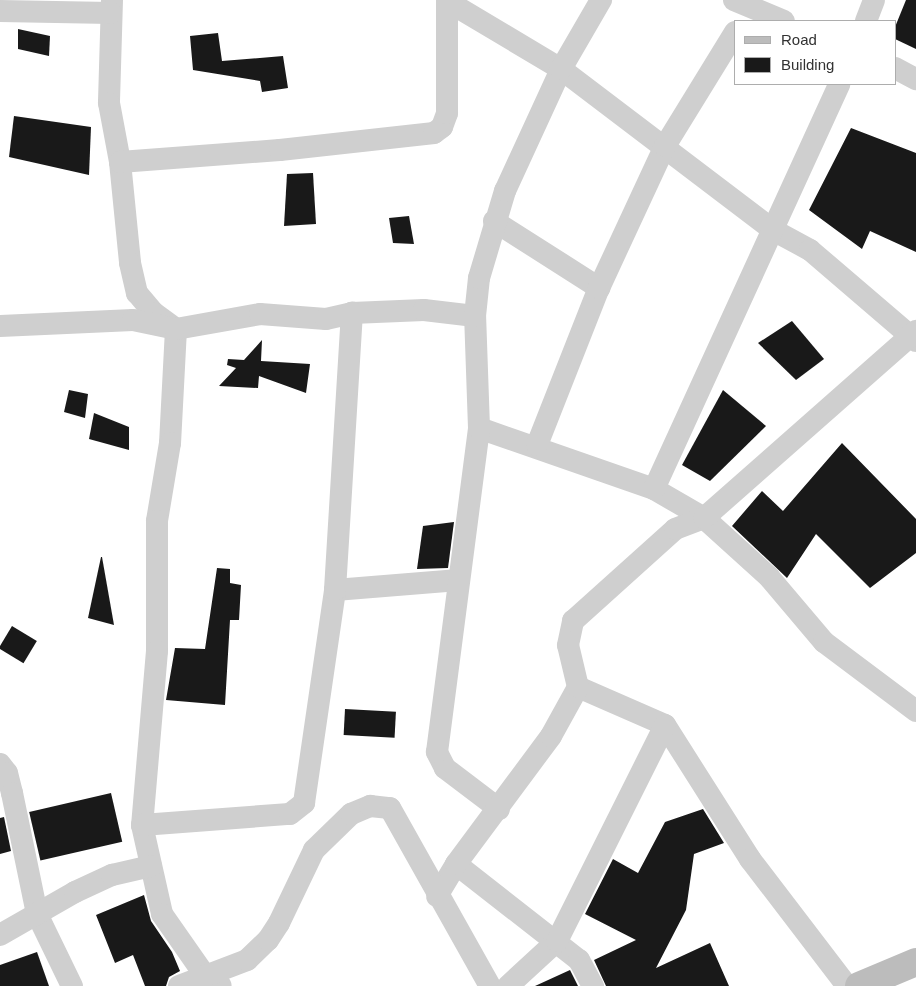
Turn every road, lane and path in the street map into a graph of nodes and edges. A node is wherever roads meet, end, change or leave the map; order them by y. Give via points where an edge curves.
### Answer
1 (448, 0) edge
2 (601, 0) edge
3 (874, 0) edge
4 (112, 6) edge
5 (742, 10) edge
6 (0, 11) edge
7 (780, 20) edge
8 (866, 20) edge
9 (734, 34) edge
10 (561, 69) junction
11 (896, 69) edge
12 (916, 79) edge
13 (839, 85) edge
14 (665, 146) junction
15 (120, 162) junction
16 (494, 221) junction
17 (773, 230) junction
18 (599, 288) junction
19 (352, 312) junction
20 (475, 316) junction
21 (0, 326) edge
22 (176, 329) junction
23 (914, 336) edge
24 (479, 428) junction
25 (537, 446) junction
26 (654, 489) junction
27 (704, 518) junction
28 (459, 580) junction
29 (335, 590) junction
30 (578, 687) junction
31 (916, 712) edge
32 (665, 725) junction
33 (0, 764) edge
34 (499, 809) junction
35 (142, 824) junction
36 (456, 864) junction
37 (151, 866) junction
38 (437, 896) junction
39 (37, 914) junction
40 (0, 934) edge
41 (557, 941) junction
42 (916, 962) edge
43 (213, 982) edge
44 (72, 986) edge
45 (179, 986) edge
46 (490, 986) edge
47 (508, 986) edge
48 (593, 986) edge
49 (847, 986) edge
50 (860, 986) edge

1 - 10 street
1 - 15 street via 448,113 442,127 434,133 308,148
2 - 10 street
3 - 8 street
4 - 6 street
4 - 15 street via 109,103
5 - 7 street
9 - 14 street
10 - 14 street
10 - 16 street
11 - 12 street
13 - 17 street
14 - 17 street
14 - 18 street
15 - 22 street via 130,263 137,293 154,313
16 - 18 street
16 - 20 street via 479,278
17 - 23 street via 810,250
17 - 26 street
18 - 25 street
19 - 20 street via 424,310
19 - 22 street via 326,319 260,314
19 - 29 street
20 - 24 street
21 - 22 street via 134,320
22 - 35 street via 170,443 157,521 157,651
23 - 27 street
24 - 25 street
24 - 28 street
25 - 26 street
26 - 27 street
27 - 30 street via 675,529 573,621 568,645
27 - 31 street via 769,577 824,642
28 - 29 street
28 - 34 street via 438,752 445,768
29 - 35 street via 304,803 290,814
30 - 32 street
30 - 34 street via 551,736
32 - 41 street
32 - 49 street via 750,859
33 - 39 street via 7,773 12,793
34 - 36 street
35 - 37 street
36 - 38 street
36 - 41 street
37 - 39 street via 112,875
37 - 43 street via 162,914
38 - 43 street via 390,808 370,806 351,814 307,859 268,940 247,960
38 - 46 street
39 - 40 street
39 - 44 street
41 - 47 street
41 - 48 street via 580,960
42 - 50 street
43 - 45 street

